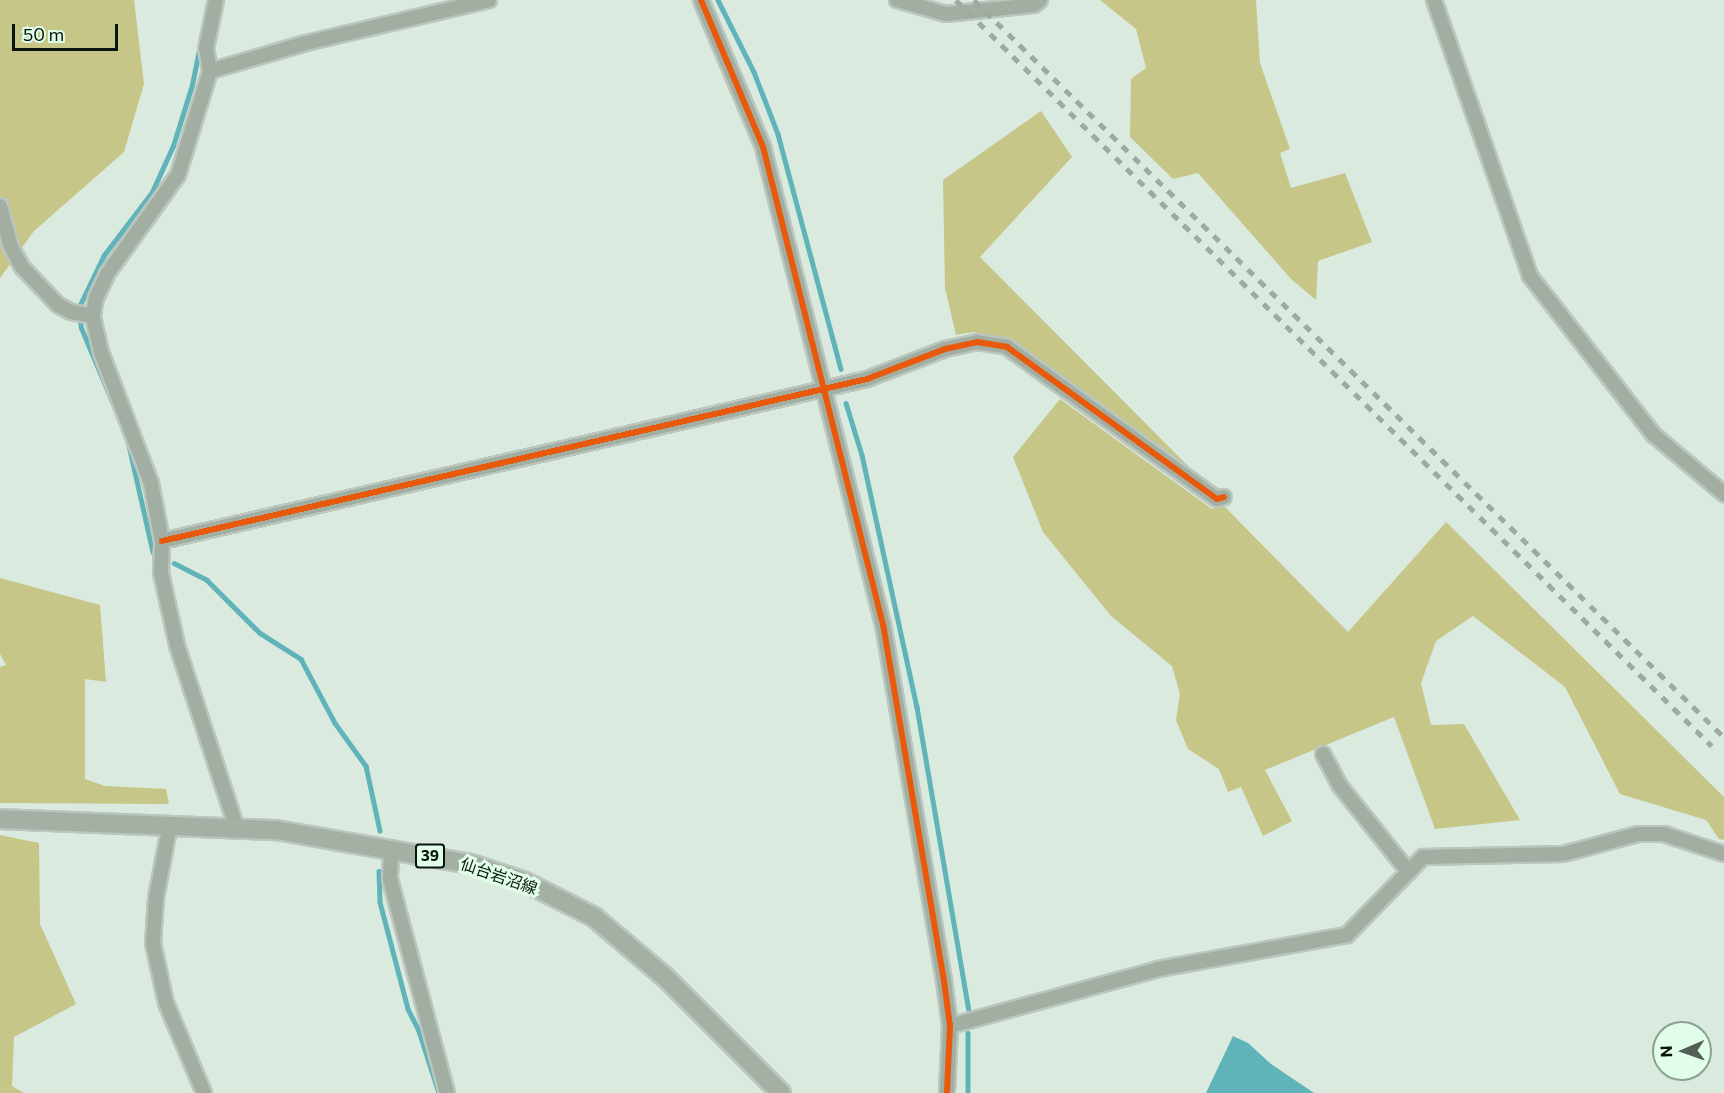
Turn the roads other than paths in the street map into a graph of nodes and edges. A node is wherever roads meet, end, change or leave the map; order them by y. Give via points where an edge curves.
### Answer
1 (216, 0) edge
2 (489, 0) edge
3 (701, 0) edge
4 (897, 0) edge
5 (1040, 0) edge
6 (1434, 0) edge
7 (210, 71) junction
8 (0, 206) edge
9 (83, 314) junction
10 (826, 388) junction
11 (1724, 494) edge
12 (1224, 497) dead end
13 (162, 541) junction
14 (1323, 754) dead end
15 (0, 819) edge
16 (170, 824) junction
17 (236, 826) junction
18 (391, 848) junction
19 (1724, 854) edge
20 (1407, 870) junction
21 (950, 1026) junction
22 (204, 1093) edge
23 (447, 1093) edge
24 (781, 1093) edge
25 (947, 1093) edge

1 - 7 street via 206,49
2 - 7 street via 306,43
3 - 10 street via 763,147
4 - 5 street via 946,14 1034,4
6 - 11 street via 1530,276 1654,435
7 - 9 street via 178,175
8 - 9 street via 11,247 22,267 58,305
9 - 13 street via 151,483
10 - 12 street via 867,379 964,344 992,342 1007,347 1070,390 1217,499
10 - 13 street
10 - 21 street via 894,682
13 - 17 street via 161,573 177,645
14 - 20 street via 1340,786
15 - 16 main road, 仙台岩沼線 / 39
16 - 17 main road, 仙台岩沼線 / 39
16 - 22 street via 156,898 153,943 166,1004
17 - 18 main road, 仙台岩沼線 / 39
18 - 23 street via 390,879
18 - 24 main road, 仙台岩沼線 / 39 via 471,864 525,882 594,917 665,977
19 - 20 street via 1664,834 1638,834 1563,854 1423,857
20 - 21 street via 1371,914 1347,935 1158,969
21 - 25 street

